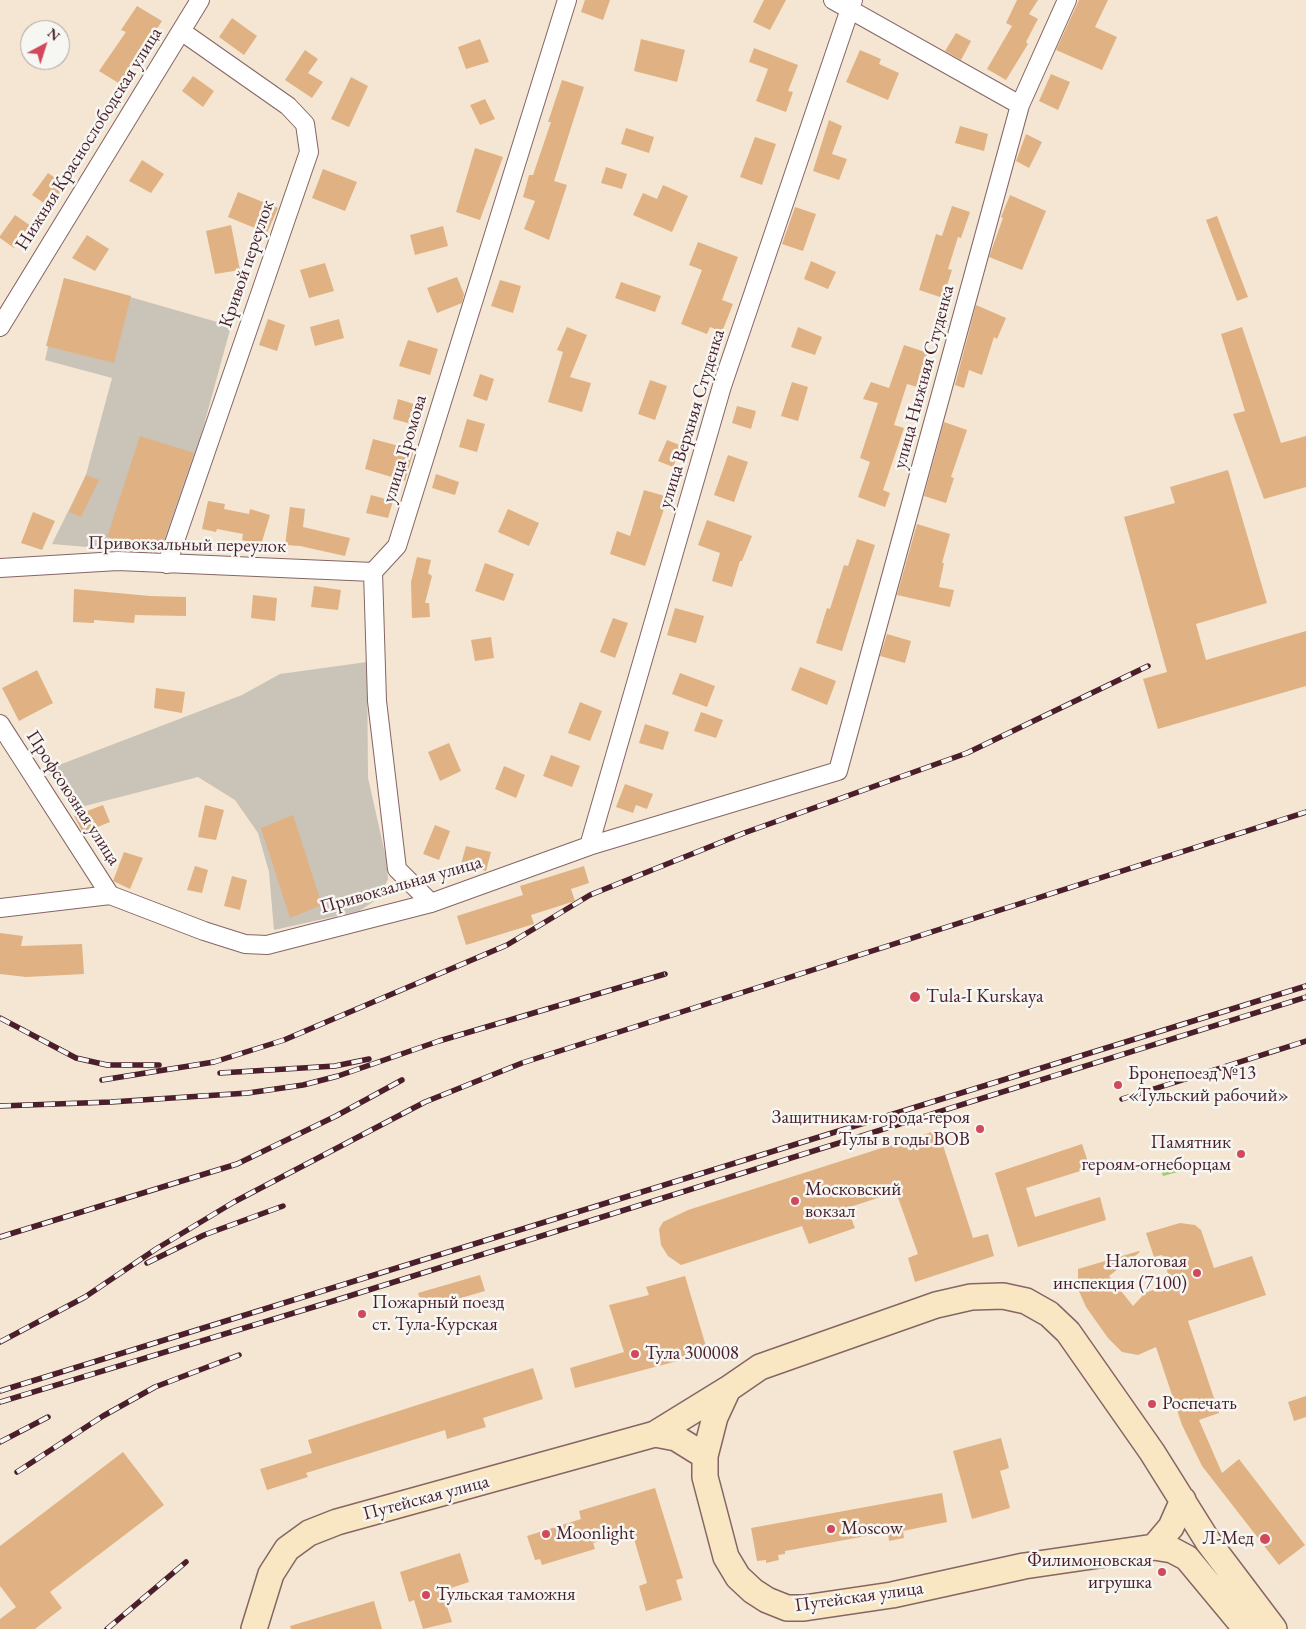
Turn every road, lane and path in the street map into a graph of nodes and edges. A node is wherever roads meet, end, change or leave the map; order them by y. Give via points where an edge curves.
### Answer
1 (200, 0) edge
2 (567, 0) edge
3 (833, 0) edge
4 (1067, 0) edge
5 (851, 4) edge
6 (181, 32) junction
7 (1020, 105) junction
8 (0, 327) edge
9 (167, 564) junction
10 (0, 568) edge
11 (373, 572) junction
12 (0, 724) edge
13 (838, 771) joint
14 (589, 846) junction
15 (110, 895) junction
16 (431, 903) junction
17 (0, 908) edge
18 (728, 1390) junction
19 (655, 1434) junction
20 (704, 1456) junction
21 (1183, 1500) junction
22 (1154, 1547) junction
23 (254, 1629) edge
24 (1246, 1629) edge
25 (1274, 1629) edge

1 - 6 street, Нижняя Краснослободская улица
2 - 11 street, улица Громова via 397,546
3 - 5 street
4 - 7 street, улица Нижняя Cтуденкa
5 - 7 street
5 - 14 street, улица Верхняя Cтуденка via 722,386
6 - 8 street, Нижняя Краснослободская улица
6 - 9 street, Кривой переулок via 288,106 305,124 309,152
7 - 13 street, улица Нижняя Cтуденкa
9 - 10 street, Привокзальный переулок via 118,562
9 - 11 street, Привокзальный переулок
11 - 16 street via 377,701 397,869
12 - 15 street, Профсоюзная улица
13 - 14 street, Привокзальная улица
14 - 16 street, Привокзальная улица
15 - 16 street, Привокзальная улица via 204,931 245,944 267,945
15 - 17 street, Привокзальная улица
18 - 19 street
18 - 20 street, Путейская улица via 715,1417
18 - 21 street via 760,1367 936,1305 979,1297 1003,1296 1026,1301 1049,1314 1068,1332
19 - 20 street via 676,1438
19 - 23 street, Путейская улица via 337,1522 309,1533 287,1549 271,1574
20 - 22 street, Путейская улица via 705,1477 726,1557 753,1591 787,1608 892,1595 1024,1566
21 - 22 street via 1171,1527
21 - 25 street via 1222,1562
22 - 24 street via 1172,1550 1187,1558

